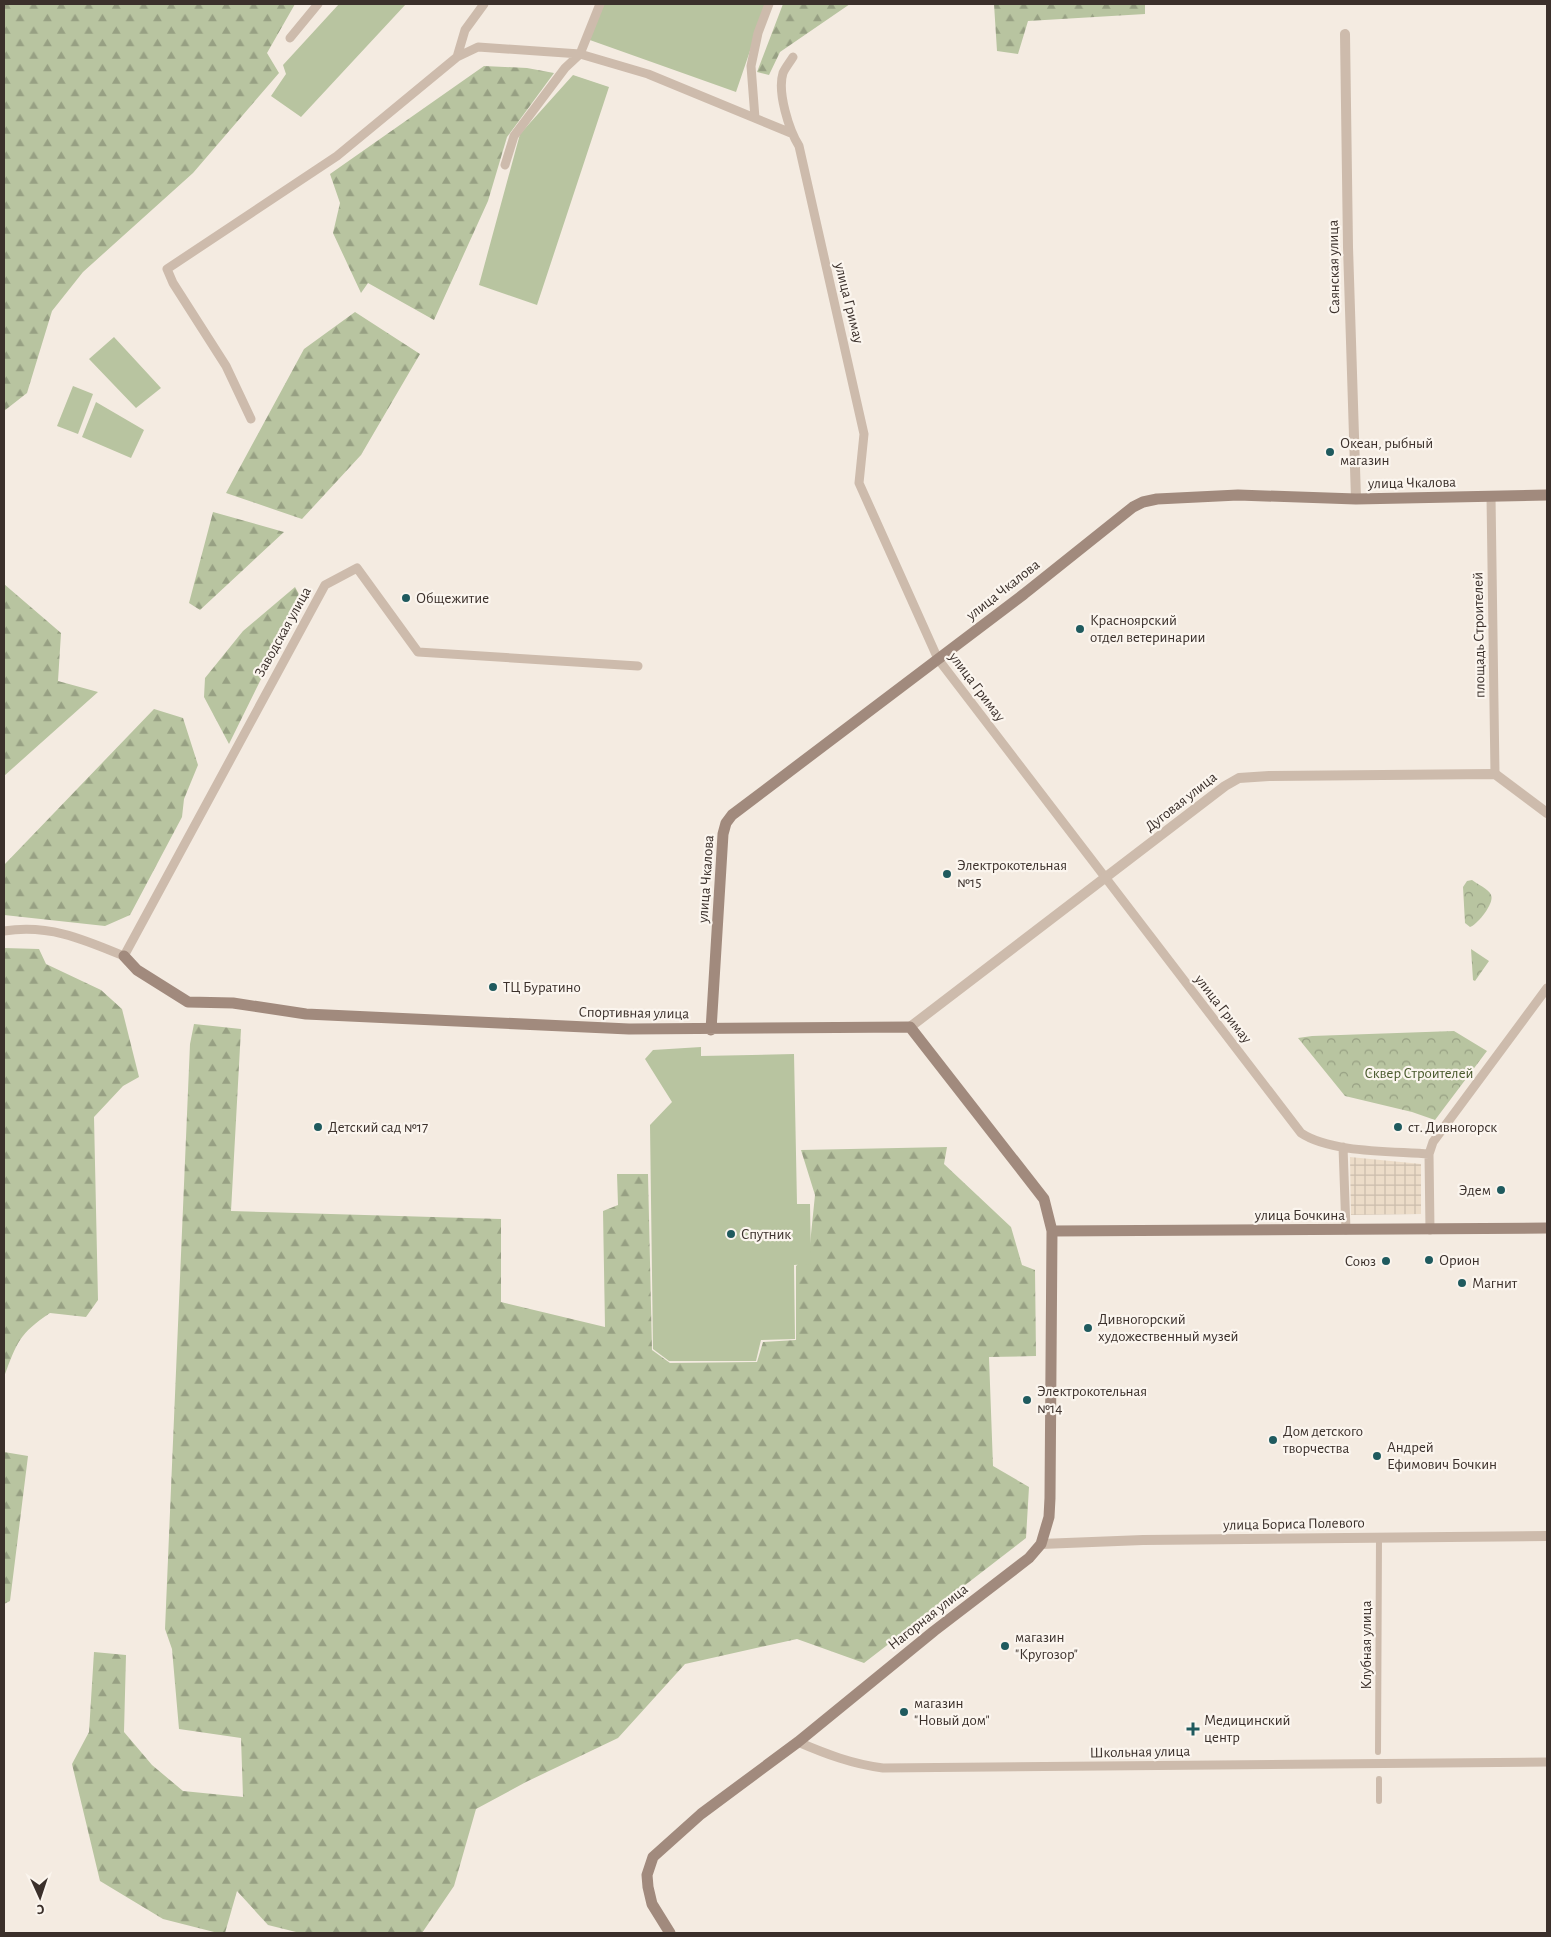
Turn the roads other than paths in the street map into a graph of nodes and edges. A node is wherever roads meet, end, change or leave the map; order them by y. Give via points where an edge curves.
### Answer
1 (318, 4) edge
2 (484, 4) edge
3 (600, 4) edge
4 (769, 4) edge
5 (1345, 34) dead end
6 (290, 38) dead end
7 (580, 54) junction
8 (794, 56) dead end
9 (457, 57) junction
10 (755, 118) junction
11 (791, 133) junction
12 (505, 165) dead end
13 (252, 419) dead end
14 (1547, 495) edge
15 (1491, 496) junction
16 (1356, 499) junction
17 (938, 660) junction
18 (638, 666) dead end
19 (1495, 774) junction
20 (1547, 813) edge
21 (1107, 878) junction
22 (4, 931) edge
23 (124, 956) junction
24 (1547, 988) edge
25 (910, 1027) junction
26 (711, 1030) junction
27 (1344, 1147) junction
28 (1429, 1154) junction
29 (1547, 1228) edge
30 (1346, 1230) junction
31 (1430, 1230) junction
32 (1052, 1231) junction
33 (1547, 1536) edge
34 (1379, 1538) junction
35 (1041, 1544) junction
36 (798, 1742) junction
37 (1378, 1752) dead end
38 (1547, 1762) edge
39 (1379, 1779) dead end
40 (1379, 1801) dead end
41 (670, 1933) edge

1 - 6 street
2 - 9 street via 465,30
3 - 7 street
4 - 10 street via 751,66
5 - 16 street, Саянская улица
7 - 9 street via 478,46
7 - 10 street via 648,74
7 - 12 street via 565,68 514,136
8 - 11 street, улица Гримау via 783,74 782,97
9 - 13 street via 337,156 167,269 226,366
10 - 11 street
11 - 17 street, улица Гримау via 799,146 864,434 859,484
14 - 15 main road, улица Чкалова
15 - 16 main road, улица Чкалова
15 - 19 street, площадь Строителей
16 - 17 main road, улица Чкалова via 1238,495 1143,502
17 - 21 street, улица Гримау
17 - 26 main road, улица Чкалова via 726,822
18 - 23 street, Заводская улица via 418,652 357,568 325,585
19 - 20 street
19 - 21 street, Дуговая улица via 1239,778
21 - 25 street, Дуговая улица
21 - 27 street, улица Гримау via 1300,1133 1312,1140
22 - 23 street via 49,930 76,936
23 - 26 main road, Спортивная улица via 137,970 188,1002 233,1003 306,1014 408,1020
24 - 28 street via 1433,1142
25 - 26 main road, Спортивная улица
25 - 32 main road via 1044,1199
27 - 28 street, улица Гримау
27 - 30 street
28 - 31 street
29 - 31 main road, улица Бочкина
30 - 31 main road, улица Бочкина
30 - 32 main road, улица Бочкина
32 - 35 main road, Нагорная улица via 1050,1498 1049,1517
33 - 34 street, улица Бориса Полевого
34 - 35 street, улица Бориса Полевого
34 - 37 street, Клубная улица
35 - 36 main road, Нагорная улица via 1029,1558
36 - 38 street, Школьная улица via 860,1765 882,1768
36 - 41 main road, Нагорная улица via 701,1814 653,1857 647,1875 648,1887 652,1904
39 - 40 street

